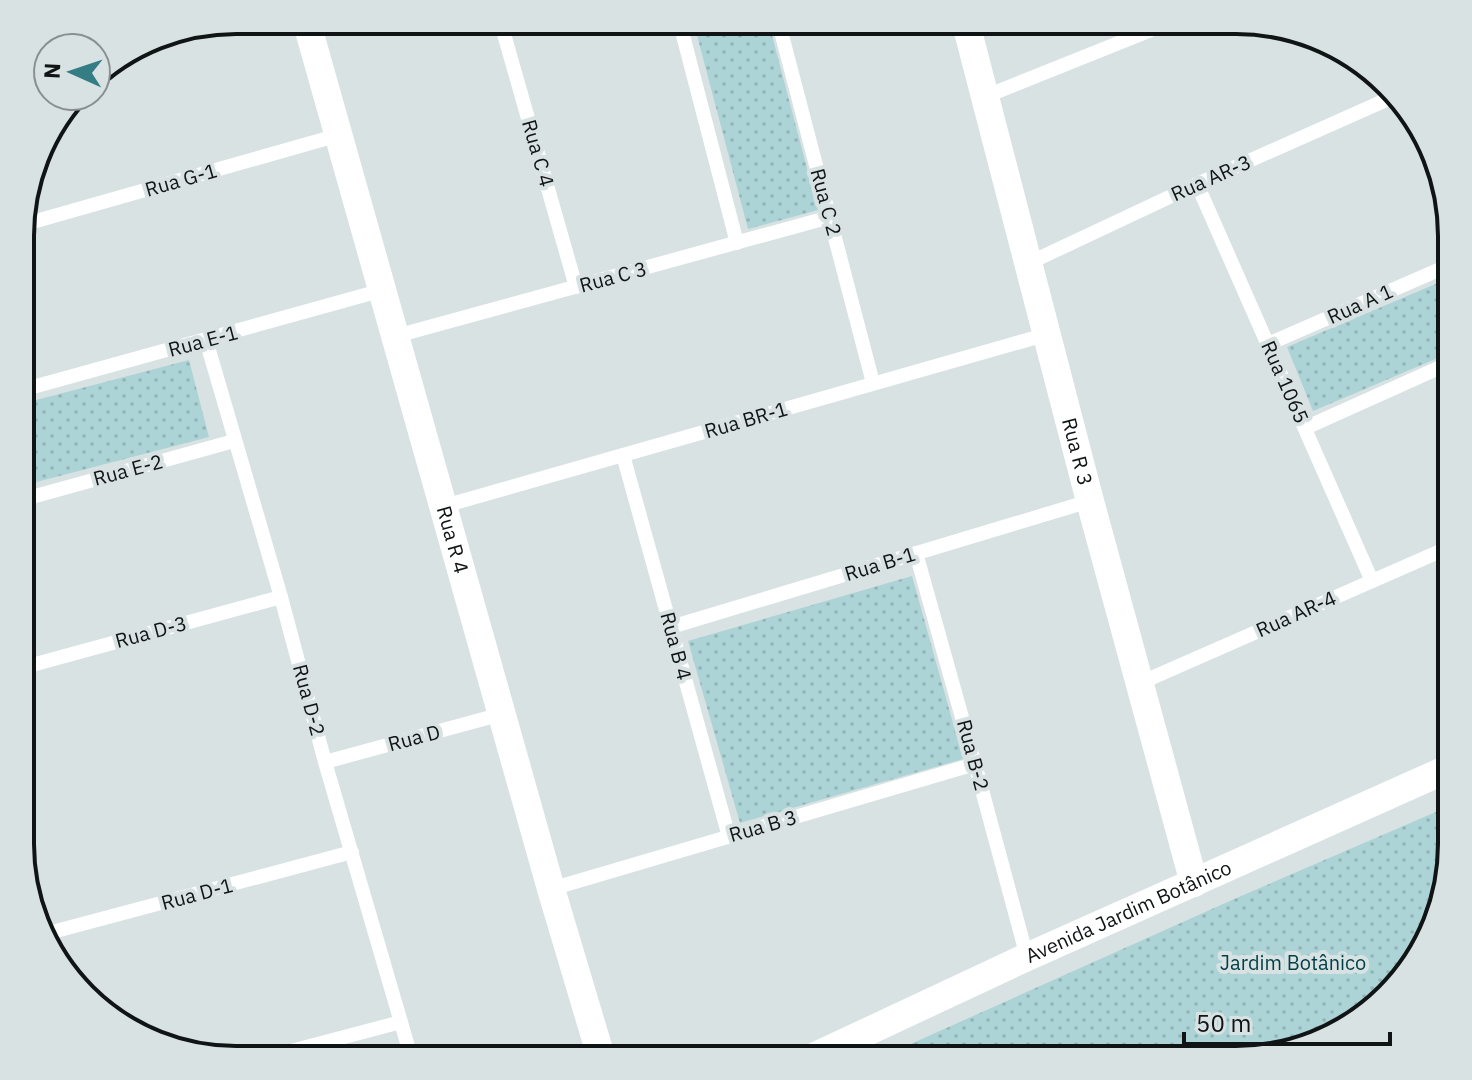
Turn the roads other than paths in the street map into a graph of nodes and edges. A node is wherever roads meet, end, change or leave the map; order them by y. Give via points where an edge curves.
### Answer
1 (310, 34) edge
2 (504, 34) edge
3 (683, 34) edge
4 (782, 34) edge
5 (968, 34) edge
6 (1139, 34) edge
7 (984, 97) junction
8 (1385, 100) edge
9 (339, 135) junction
10 (1197, 184) junction
11 (830, 217) junction
12 (35, 221) edge
13 (737, 243) junction
14 (1029, 263) junction
15 (1438, 270) edge
16 (576, 287) junction
17 (383, 290) junction
18 (1048, 334) junction
19 (396, 336) junction
20 (206, 340) junction
21 (1268, 344) junction
22 (1438, 368) edge
23 (873, 383) junction
24 (34, 387) edge
25 (1305, 428) junction
26 (234, 441) junction
27 (623, 455) junction
28 (34, 496) edge
29 (1090, 501) junction
30 (444, 506) junction
31 (1438, 552) edge
32 (916, 553) junction
33 (1372, 581) junction
34 (281, 597) junction
35 (671, 627) junction
36 (34, 664) edge
37 (1140, 683) junction
38 (502, 714) junction
39 (325, 762) junction
40 (975, 764) junction
41 (1438, 773) edge
42 (729, 837) junction
43 (352, 852) junction
44 (1194, 883) junction
45 (551, 889) junction
46 (54, 931) edge
47 (1027, 957) junction
48 (401, 1022) junction
49 (310, 1046) edge
50 (408, 1046) edge
51 (598, 1046) edge
52 (837, 1046) edge

1 - 9 street, Rua R 4
2 - 16 lane, Rua C 4
3 - 13 lane
4 - 11 lane, Rua C 2
5 - 7 street, Rua R 3
6 - 7 lane
7 - 14 street, Rua R 3
8 - 10 lane, Rua AR-3
9 - 12 lane, Rua G-1
9 - 17 street, Rua R 4
10 - 14 lane, Rua AR-3
10 - 21 lane, Rua 1065
11 - 13 lane, Rua C 3
11 - 23 lane, Rua C 2
13 - 16 lane, Rua C 3
14 - 18 street, Rua R 3
15 - 21 lane, Rua A 1
16 - 19 lane, Rua C 3
17 - 19 street, Rua R 4
17 - 20 lane, Rua E-1
18 - 23 lane, Rua BR-1
18 - 29 street, Rua R 3
19 - 30 street, Rua R 4
20 - 24 lane, Rua E-1
20 - 26 lane, Rua D-2
21 - 25 lane, Rua 1065
22 - 25 lane
23 - 27 lane, Rua BR-1
25 - 33 lane, Rua 1065
26 - 28 lane, Rua E-2
26 - 34 lane, Rua D-2
27 - 30 lane, Rua BR-1
27 - 35 lane, Rua B 4
29 - 32 lane, Rua B-1
29 - 37 street, Rua R 3
30 - 38 street, Rua R 4
31 - 33 lane, Rua AR-4
32 - 35 lane, Rua B-1
32 - 40 lane, Rua B-2
33 - 37 lane, Rua AR-4
34 - 36 lane, Rua D-3
34 - 39 lane, Rua D-2
35 - 42 lane, Rua B 4
37 - 44 street, Rua R 3
38 - 39 lane, Rua D
38 - 45 street, Rua R 4
39 - 43 lane, Rua D-2
40 - 42 lane, Rua B 3
40 - 47 lane, Rua B-2
41 - 44 street, Avenida Jardim Botânico
42 - 45 lane, Rua B 3
43 - 46 lane, Rua D-1
43 - 48 lane, Rua D-2
44 - 47 street, Avenida Jardim Botânico
45 - 51 street, Rua R 4
47 - 52 street, Avenida Jardim Botânico
48 - 49 lane
48 - 50 lane, Rua D-2

